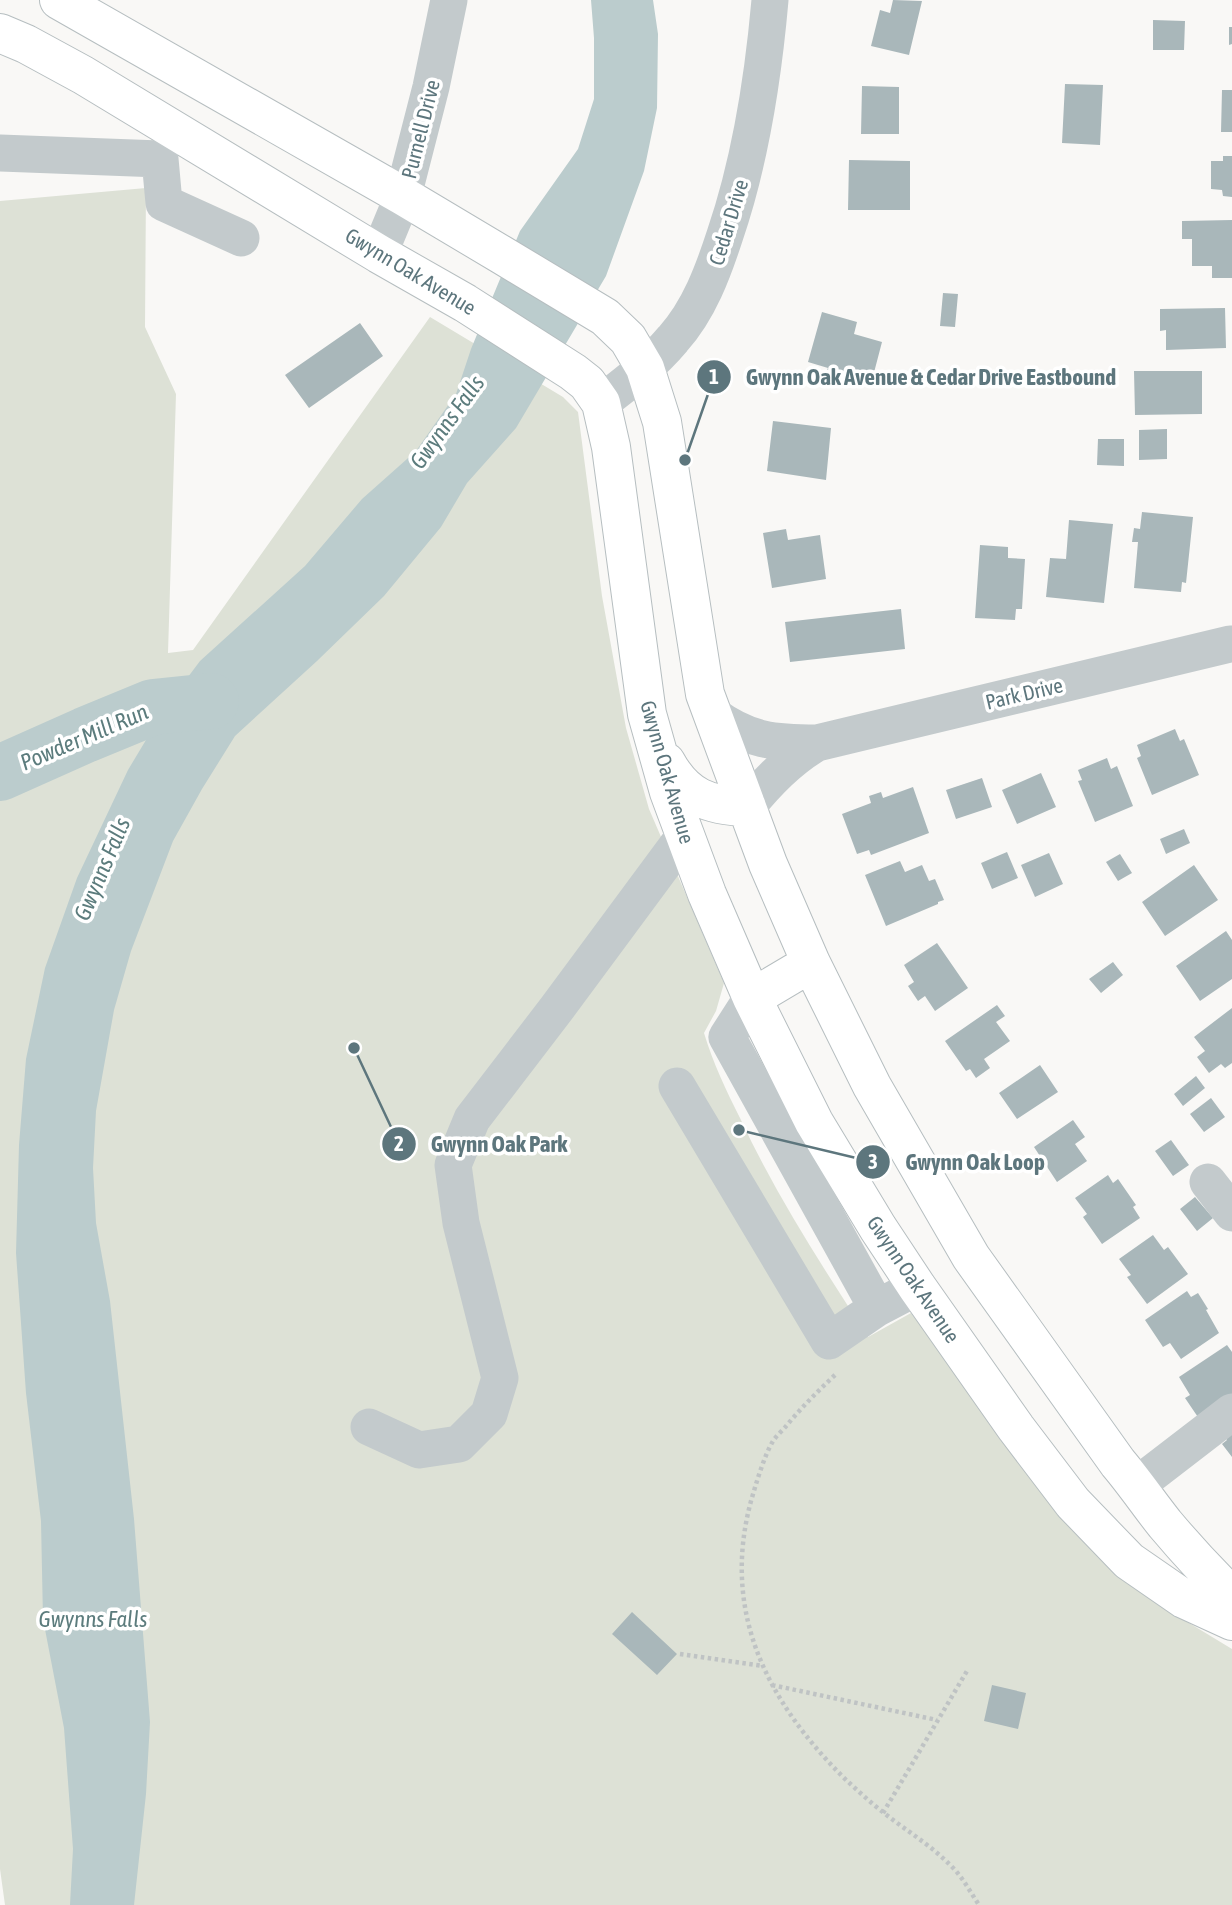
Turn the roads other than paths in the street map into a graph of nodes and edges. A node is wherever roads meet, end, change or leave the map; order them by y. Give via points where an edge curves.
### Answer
1 (59, 0) edge
2 (449, 0) edge
3 (770, 0) edge
4 (0, 33) edge
5 (0, 153) edge
6 (403, 196) junction
7 (241, 238) dead end
8 (379, 254) junction
9 (645, 368) junction
10 (601, 403) junction
11 (1231, 644) edge
12 (713, 715) junction
13 (655, 742) junction
14 (817, 743) junction
15 (747, 807) junction
16 (685, 835) junction
17 (811, 963) junction
18 (752, 999) junction
19 (677, 1086) dead end
20 (1208, 1182) dead end
21 (1232, 1213) edge
22 (971, 1257) junction
23 (917, 1287) junction
24 (877, 1308) junction
25 (1232, 1412) edge
26 (369, 1427) dead end
27 (1137, 1485) junction
28 (1232, 1596) edge
29 (1232, 1621) edge

1 - 6 main road
2 - 6 street, Purnell Drive
3 - 9 street, Cedar Drive via 755,123 717,259 697,304 674,338
4 - 8 main road, Gwynn Oak Avenue via 83,75
5 - 7 street via 160,159 164,203
6 - 8 street, Purnell Drive
6 - 9 main road via 605,317 628,340
8 - 10 main road, Gwynn Oak Avenue via 573,372
9 - 10 street, Cedar Drive
9 - 12 main road via 662,422 705,694
10 - 13 main road, Gwynn Oak Avenue
11 - 14 street, Park Drive
12 - 14 street, Park Drive via 753,737
12 - 15 main road
13 - 15 main road via 687,790 721,806
13 - 16 main road, Gwynn Oak Avenue
14 - 15 street, Park Drive via 778,772
15 - 17 main road
16 - 18 main road, Gwynn Oak Avenue
16 - 26 street via 472,1118 453,1165 461,1223 500,1378 489,1413 459,1444 419,1450
17 - 18 main road
17 - 22 main road via 872,1086
18 - 23 main road, Gwynn Oak Avenue via 814,1122
18 - 24 street via 727,1037
19 - 24 street via 829,1341
20 - 21 street
22 - 23 main road
22 - 27 main road
23 - 24 street
23 - 29 main road, Gwynn Oak Avenue via 1073,1503 1129,1561 1184,1599
25 - 27 street
27 - 28 main road

